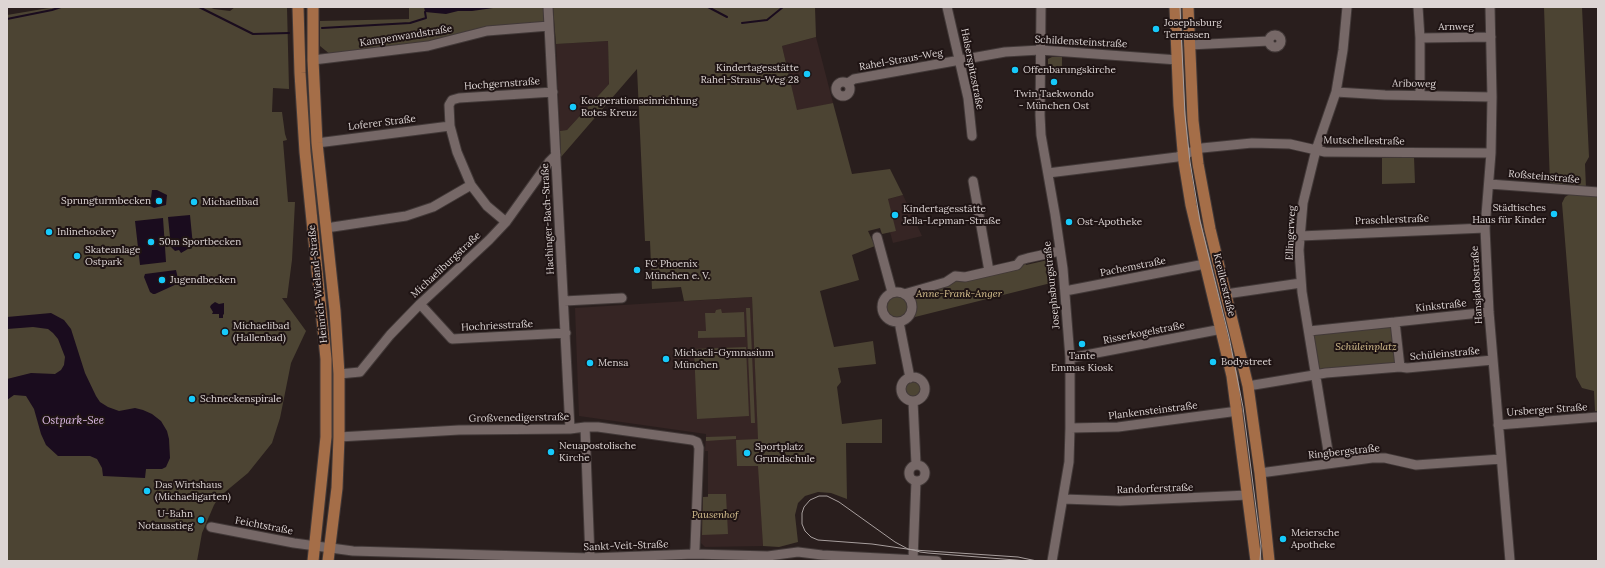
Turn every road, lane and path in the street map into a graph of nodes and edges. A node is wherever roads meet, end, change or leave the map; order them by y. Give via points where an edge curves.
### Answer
1 (298, 7) edge
2 (313, 7) edge
3 (548, 7) edge
4 (947, 7) edge
5 (1041, 7) edge
6 (1175, 7) edge
7 (1188, 7) edge
8 (1346, 7) edge
9 (1418, 7) edge
10 (1490, 7) edge
11 (549, 26) junction
12 (1491, 37) junction
13 (1420, 38) junction
14 (1269, 41) dead end
15 (1189, 45) junction
16 (1040, 50) junction
17 (312, 60) junction
18 (960, 60) junction
19 (1178, 60) junction
20 (848, 83) dead end
21 (553, 92) junction
22 (1336, 92) junction
23 (1420, 95) junction
24 (1492, 97) junction
25 (450, 126) junction
26 (972, 136) dead end
27 (317, 142) junction
28 (1196, 150) junction
29 (1316, 150) junction
30 (1491, 153) junction
31 (556, 155) junction
32 (1183, 155) junction
33 (1048, 173) junction
34 (972, 181) dead end
35 (1489, 184) junction
36 (471, 185) junction
37 (1598, 192) edge
38 (506, 222) junction
39 (326, 228) junction
40 (1485, 228) junction
41 (1300, 236) junction
42 (877, 237) dead end
43 (1060, 251) junction
44 (1205, 264) junction
45 (989, 271) junction
46 (1301, 283) junction
47 (1065, 291) junction
48 (892, 292) junction
49 (904, 294) junction
50 (1226, 294) junction
51 (622, 298) dead end
52 (564, 301) junction
53 (420, 304) junction
54 (1489, 312) junction
55 (899, 322) junction
56 (1395, 322) junction
57 (1222, 330) junction
58 (1309, 331) junction
59 (566, 333) junction
60 (1070, 358) junction
61 (1493, 360) junction
62 (1400, 367) junction
63 (339, 374) junction
64 (1316, 375) junction
65 (910, 378) junction
66 (1248, 386) junction
67 (913, 401) junction
68 (1238, 411) junction
69 (1598, 417) edge
70 (1498, 425) junction
71 (585, 427) junction
72 (1070, 428) junction
73 (570, 429) junction
74 (339, 437) junction
75 (1501, 459) junction
76 (1330, 463) junction
77 (1260, 473) junction
78 (1248, 495) junction
79 (1063, 499) junction
80 (210, 527) dead end
81 (314, 546) junction
82 (329, 548) junction
83 (694, 554) junction
84 (808, 557) edge
85 (474, 558) edge
86 (590, 558) junction
87 (729, 558) edge
88 (649, 559) edge
89 (913, 560) junction
90 (313, 561) edge
91 (328, 561) edge
92 (937, 561) edge
93 (1052, 561) edge
94 (1256, 561) edge
95 (1269, 561) edge
96 (1510, 561) edge

1 - 81 main road, Heinrich-Wieland-Straße via 305,152 326,359 326,437
2 - 17 main road, Heinrich-Wieland-Straße
3 - 11 street, Hachinger-Bach-Straße
4 - 18 street, Halserspitzstraße
5 - 16 street, Josephsburgstraße
6 - 19 main road, Kreillerstraße
7 - 15 main road, Kreillerstraße
8 - 22 street, Ellingerweg via 1343,50
9 - 13 street
10 - 12 street, Hansjakobstraße
11 - 17 street, Kampenwandstraße via 487,31 428,46
11 - 21 street, Hachinger-Bach-Straße
12 - 13 street, Arnweg
12 - 24 street, Hansjakobstraße
13 - 23 street
14 - 15 street
15 - 28 main road, Kreillerstraße
16 - 18 street, Schildensteinstraße via 1005,52
16 - 19 street, Schildensteinstraße
16 - 33 street, Josephsburgstraße via 1040,115
17 - 27 main road, Heinrich-Wieland-Straße
18 - 20 street, Rahel-Straus-Weg via 854,79
18 - 26 street, Halserspitzstraße
19 - 32 main road, Kreillerstraße
21 - 25 street, Hochgernstraße via 452,100 449,105
21 - 31 street, Hachinger-Bach-Straße
22 - 23 street, Ariboweg
22 - 29 street, Ellingerweg
23 - 24 street, Ariboweg
24 - 30 street, Hansjakobstraße
25 - 27 street, Loferer Straße
25 - 36 street via 457,152
27 - 39 main road, Heinrich-Wieland-Straße
28 - 29 street, Mutschellestraße via 1232,144 1268,143 1290,144
28 - 32 street, Mutschellestraße
28 - 50 main road, Kreillerstraße via 1210,229
29 - 30 street, Mutschellestraße
29 - 41 street, Ellingerweg via 1303,203
30 - 35 street, Hansjakobstraße
31 - 38 street, Michaeliburgstraße
31 - 52 street, Hachinger-Bach-Straße
32 - 33 street, Mutschellestraße
32 - 44 main road, Kreillerstraße via 1191,205
33 - 43 street, Josephsburgstraße
34 - 45 street
35 - 37 street, Roßsteinstraße
35 - 40 street, Hansjakobstraße
36 - 38 street via 487,206
36 - 39 street via 433,207 406,216
38 - 53 street, Michaeliburgstraße via 476,254
39 - 63 main road, Heinrich-Wieland-Straße
40 - 41 street, Praschlerstraße
40 - 54 street, Hansjakobstraße
41 - 46 street, Ellingerweg
42 - 48 street
43 - 45 street
43 - 47 street, Josephsburgstraße
44 - 47 street, Pachemstraße
44 - 57 main road, Kreillerstraße
45 - 49 street via 965,277 955,276 946,282
46 - 50 street
46 - 58 street, Ellingerweg
47 - 60 street, Josephsburgstraße
48 - 49 street
48 - 55 street via 883,301 882,309 889,320
49 - 55 street via 911,302 911,312
50 - 66 main road, Kreillerstraße
51 - 52 street
52 - 59 street, Hachinger-Bach-Straße
53 - 59 street, Hochriesstraße via 452,339
53 - 63 street, Michaeliburgstraße via 360,372
54 - 56 street, Kinkstraße
54 - 61 street, Hansjakobstraße
55 - 65 street
56 - 58 street
56 - 62 street
57 - 60 street, Risserkogelstraße
57 - 68 main road, Kreillerstraße
58 - 64 street, Ellingerweg
59 - 73 street, Hachinger-Bach-Straße
60 - 72 street, Josephsburgstraße
61 - 62 street, Schüleinstraße
61 - 70 street, Hansjakobstraße
62 - 64 street
63 - 74 main road, Heinrich-Wieland-Straße
64 - 66 street
64 - 76 street, Ellingerweg
65 - 67 street via 902,385 902,392 906,399
65 - 67 street via 921,381 925,388 923,395
66 - 77 main road, Kreillerstraße
67 - 89 street via 916,464 923,467 925,472 922,479 916,481
68 - 72 street, Plankensteinstraße via 1118,427
68 - 78 main road, Kreillerstraße
69 - 70 street, Ursberger Straße
70 - 75 street, Hansjakobstraße
71 - 73 street, Großvenedigerstraße
71 - 83 street, Großvenedigerstraße via 697,442 699,448
71 - 86 street
72 - 79 street, Josephsburgstraße via 1069,462
73 - 74 street, Großvenedigerstraße via 459,430
74 - 82 main road, Heinrich-Wieland-Straße via 337,488
75 - 76 street, Ringbergstraße via 1416,465 1385,458 1372,458
75 - 96 street, Hansjakobstraße
76 - 77 street, Ringbergstraße
77 - 95 main road, Kreillerstraße
78 - 79 street, Randorferstraße via 1140,501
78 - 94 main road, Kreillerstraße
79 - 93 street, Josephsburgstraße
80 - 81 street, Feichtstraße
81 - 82 street, Sankt-Veit-Straße
81 - 90 main road, Heinrich-Wieland-Straße
82 - 85 street, Sankt-Veit-Straße
82 - 91 main road, Heinrich-Wieland-Straße
83 - 87 street, Sankt-Veit-Straße
83 - 88 street, Sankt-Veit-Straße
84 - 87 street, Sankt-Veit-Straße via 798,552
84 - 89 street, Sankt-Veit-Straße via 822,555
85 - 86 street, Sankt-Veit-Straße
86 - 88 street, Sankt-Veit-Straße
89 - 92 street, Sankt-Veit-Straße

